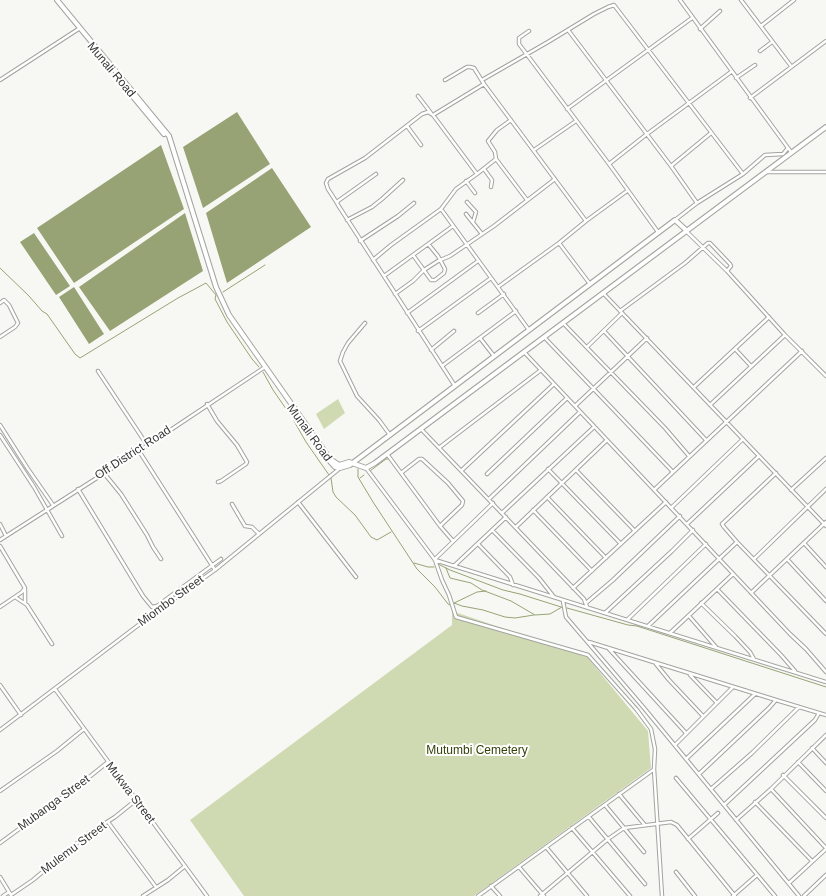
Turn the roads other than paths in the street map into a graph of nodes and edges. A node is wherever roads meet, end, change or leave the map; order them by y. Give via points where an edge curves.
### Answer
1 (54, 0) edge
2 (57, 0) edge
3 (680, 0) edge
4 (740, 0) edge
5 (794, 0) edge
6 (720, 11) dead end
7 (692, 18) junction
8 (761, 26) junction
9 (79, 29) junction
10 (700, 29) junction
11 (568, 30) junction
12 (529, 31) dead end
13 (826, 41) edge
14 (772, 42) junction
15 (649, 50) junction
16 (760, 51) dead end
17 (526, 55) junction
18 (755, 65) dead end
19 (791, 66) junction
20 (732, 72) junction
21 (736, 78) junction
22 (0, 80) edge
23 (445, 80) dead end
24 (482, 80) junction
25 (607, 81) junction
26 (484, 84) junction
27 (418, 96) dead end
28 (750, 98) junction
29 (689, 103) junction
30 (567, 109) junction
31 (432, 114) junction
32 (511, 120) junction
33 (576, 121) junction
34 (407, 126) junction
35 (826, 127) edge
36 (711, 133) junction
37 (647, 134) junction
38 (421, 145) dead end
39 (534, 150) junction
40 (790, 150) junction
41 (496, 160) junction
42 (609, 164) junction
43 (671, 166) junction
44 (484, 169) junction
45 (764, 172) junction
46 (826, 172) edge
47 (376, 174) dead end
48 (477, 174) junction
49 (743, 174) junction
50 (403, 180) dead end
51 (555, 180) junction
52 (466, 181) junction
53 (491, 187) dead end
54 (627, 191) junction
55 (475, 193) dead end
56 (527, 200) junction
57 (467, 202) dead end
58 (337, 203) junction
59 (414, 203) dead end
60 (697, 203) junction
61 (441, 209) junction
62 (466, 214) dead end
63 (347, 220) junction
64 (675, 220) junction
65 (586, 221) junction
66 (473, 222) junction
67 (453, 226) junction
68 (686, 230) junction
69 (658, 232) junction
70 (482, 234) junction
71 (360, 241) junction
72 (559, 243) junction
73 (429, 244) junction
74 (466, 244) junction
75 (703, 247) junction
76 (413, 255) junction
77 (373, 260) junction
78 (441, 260) junction
79 (478, 260) junction
80 (424, 270) junction
81 (727, 271) junction
82 (384, 276) junction
83 (491, 278) junction
84 (590, 284) junction
85 (498, 287) junction
86 (603, 292) junction
87 (395, 294) junction
88 (504, 294) junction
89 (0, 303) edge
90 (516, 311) junction
91 (621, 312) junction
92 (407, 313) junction
93 (478, 313) dead end
94 (769, 317) junction
95 (365, 323) dead end
96 (563, 323) junction
97 (454, 330) dead end
98 (529, 330) junction
99 (418, 331) junction
100 (604, 331) junction
101 (785, 335) junction
102 (0, 337) edge
103 (544, 337) junction
104 (480, 338) junction
105 (647, 338) junction
106 (587, 347) junction
107 (431, 350) junction
108 (736, 350) junction
109 (802, 351) junction
110 (524, 352) junction
111 (494, 356) junction
112 (627, 356) junction
113 (442, 366) junction
114 (751, 366) junction
115 (264, 368) junction
116 (541, 370) junction
117 (98, 371) dead end
118 (610, 373) junction
119 (826, 376) edge
120 (554, 384) junction
121 (455, 386) junction
122 (593, 388) junction
123 (694, 388) junction
124 (567, 398) junction
125 (207, 404) junction
126 (710, 405) junction
127 (575, 406) junction
128 (580, 412) junction
129 (726, 422) junction
130 (0, 425) edge
131 (594, 427) junction
132 (421, 429) junction
133 (390, 434) junction
134 (0, 435) edge
135 (743, 439) junction
136 (607, 440) junction
137 (706, 440) junction
138 (147, 445) junction
139 (440, 447) junction
140 (139, 450) junction
141 (387, 454) junction
142 (689, 456) junction
143 (759, 456) junction
144 (826, 458) edge
145 (353, 463) junction
146 (340, 468) junction
147 (366, 468) junction
148 (548, 469) junction
149 (462, 470) junction
150 (576, 470) junction
151 (103, 472) junction
152 (673, 472) junction
153 (401, 473) junction
154 (776, 473) junction
155 (487, 474) dead end
156 (218, 482) dead end
157 (561, 483) junction
158 (78, 489) junction
159 (826, 489) edge
160 (654, 490) junction
161 (791, 490) junction
162 (547, 497) junction
163 (489, 499) junction
164 (298, 502) junction
165 (666, 502) junction
166 (493, 503) junction
167 (232, 504) dead end
168 (53, 505) junction
169 (807, 506) junction
170 (671, 508) junction
171 (47, 509) junction
172 (533, 510) junction
173 (502, 513) junction
174 (680, 516) junction
175 (506, 517) junction
176 (0, 524) edge
177 (687, 524) junction
178 (825, 524) edge
179 (440, 526) junction
180 (516, 527) junction
181 (492, 530) junction
182 (693, 530) junction
183 (635, 531) junction
184 (259, 534) junction
185 (6, 536) junction
186 (62, 536) dead end
187 (0, 540) edge
188 (452, 542) junction
189 (737, 542) junction
190 (804, 543) junction
191 (478, 544) junction
192 (620, 544) junction
193 (706, 544) junction
194 (0, 546) edge
195 (606, 558) junction
196 (161, 559) dead end
197 (221, 559) dead end
198 (720, 559) junction
199 (754, 559) junction
200 (787, 559) junction
201 (435, 560) junction
202 (212, 565) junction
203 (454, 566) junction
204 (826, 566) edge
205 (215, 570) junction
206 (592, 571) junction
207 (733, 574) junction
208 (770, 575) junction
209 (356, 577) dead end
210 (512, 585) junction
211 (573, 588) junction
212 (25, 589) junction
213 (717, 589) junction
214 (751, 593) junction
215 (15, 597) junction
216 (554, 598) junction
217 (563, 600) junction
218 (826, 601) edge
219 (25, 603) junction
220 (586, 603) junction
221 (701, 603) junction
222 (0, 607) edge
223 (587, 608) junction
224 (605, 613) junction
225 (689, 616) junction
226 (627, 620) junction
227 (648, 626) junction
228 (670, 634) junction
229 (826, 634) edge
230 (589, 642) junction
231 (52, 644) dead end
232 (607, 648) junction
233 (717, 648) junction
234 (594, 649) junction
235 (615, 650) junction
236 (588, 655) junction
237 (616, 658) junction
238 (755, 660) junction
239 (656, 663) junction
240 (795, 671) junction
241 (826, 672) edge
242 (690, 674) junction
243 (697, 676) junction
244 (826, 682) edge
245 (698, 683) junction
246 (0, 686) edge
247 (733, 687) junction
248 (55, 689) junction
249 (755, 694) junction
250 (776, 700) junction
251 (717, 703) junction
252 (799, 707) junction
253 (819, 713) junction
254 (21, 715) junction
255 (826, 715) edge
256 (703, 716) junction
257 (84, 729) junction
258 (0, 730) edge
259 (686, 733) junction
260 (826, 735) edge
261 (674, 745) junction
262 (812, 748) junction
263 (686, 759) junction
264 (108, 762) junction
265 (798, 762) junction
266 (826, 763) edge
267 (654, 770) junction
268 (699, 774) junction
269 (783, 775) junction
270 (676, 778) dead end
271 (771, 788) junction
272 (710, 789) junction
273 (0, 791) edge
274 (826, 791) edge
275 (619, 794) junction
276 (136, 800) junction
277 (755, 802) junction
278 (604, 805) junction
279 (724, 805) junction
280 (718, 813) dead end
281 (589, 816) junction
282 (826, 818) edge
283 (710, 819) junction
284 (736, 820) junction
285 (108, 822) junction
286 (657, 823) junction
287 (645, 824) junction
288 (572, 828) junction
289 (624, 828) junction
290 (688, 839) junction
291 (608, 840) junction
292 (0, 843) edge
293 (546, 847) junction
294 (826, 848) edge
295 (593, 852) junction
296 (644, 852) dead end
297 (812, 861) junction
298 (185, 866) junction
299 (519, 866) junction
300 (676, 872) dead end
301 (567, 873) junction
302 (757, 875) junction
303 (826, 875) edge
304 (0, 877) edge
305 (789, 883) junction
306 (645, 884) dead end
307 (491, 886) junction
308 (156, 887) junction
309 (9, 892) junction
310 (542, 895) edge
311 (3, 896) edge
312 (11, 896) edge
313 (143, 896) edge
314 (207, 896) edge
315 (478, 896) edge
316 (500, 896) edge
317 (587, 896) edge
318 (630, 896) edge
319 (662, 896) edge
320 (695, 896) edge
321 (734, 896) edge
322 (775, 896) edge
323 (799, 896) edge
324 (804, 896) edge

1 - 9 main road, Munali Road
2 - 9 main road, Munali Road
3 - 7 street
4 - 8 street
5 - 8 street
6 - 10 street
7 - 10 street
7 - 15 street
8 - 14 street
9 - 22 street
9 - 115 main road, Munali Road via 169,140 217,291 229,315
10 - 20 street
11 - 15 street via 614,5
11 - 17 street
11 - 25 street
12 - 17 street via 518,41
13 - 19 street
14 - 16 street
14 - 19 street
15 - 25 street
15 - 29 street
17 - 24 street
17 - 30 street
18 - 21 street
19 - 28 street
20 - 21 street
20 - 29 street
21 - 28 street
23 - 24 street via 470,67 474,68
24 - 26 street
25 - 30 street
25 - 37 street
26 - 31 street
26 - 32 street
27 - 31 street
28 - 40 street
29 - 36 street
29 - 37 street
30 - 33 street
31 - 34 street via 422,114
31 - 48 street
32 - 39 street
32 - 41 street via 497,130 488,141 495,152
33 - 39 street
33 - 42 street
34 - 38 street
34 - 58 street via 365,158 328,179 328,189
35 - 40 main road
36 - 43 street
36 - 49 street
37 - 42 street
37 - 43 street
39 - 51 street
40 - 45 main road
40 - 49 street via 783,154 765,155
41 - 44 street
41 - 56 street
42 - 54 street
43 - 60 street
44 - 48 street
44 - 53 street via 492,180
45 - 46 street
45 - 68 main road
47 - 58 street
48 - 52 street
49 - 60 street
50 - 63 street via 372,207
51 - 56 street
51 - 65 street
52 - 55 street
52 - 61 street
54 - 65 street
54 - 69 street
56 - 70 street
57 - 66 street via 476,212
58 - 63 street
59 - 71 street
60 - 64 street
61 - 67 street
61 - 77 street
62 - 66 street
63 - 71 street
64 - 68 main road
64 - 69 main road
65 - 72 street
66 - 70 street
67 - 73 street
67 - 74 street
68 - 75 street
68 - 86 main road
69 - 84 main road
70 - 74 street
71 - 77 street
72 - 84 street
72 - 85 street
73 - 76 street
73 - 78 street
74 - 78 street
74 - 79 street
75 - 81 street
75 - 81 street via 710,243 730,264
75 - 91 street
76 - 80 street
76 - 82 street
77 - 82 street
78 - 80 street
78 - 80 street via 445,272 435,280 431,280
79 - 83 street
79 - 92 street
80 - 87 street
81 - 94 street
82 - 87 street
83 - 85 street
83 - 99 street
84 - 98 main road
85 - 88 street
86 - 91 street
86 - 96 main road
87 - 92 street
88 - 90 street
88 - 93 street
89 - 102 street via 4,300 9,305 18,323
90 - 98 street
90 - 104 street
91 - 100 street
91 - 105 street
92 - 99 street
94 - 101 street
94 - 108 street
95 - 133 street via 348,343 340,361 357,396
96 - 103 main road
96 - 106 street
97 - 107 street
98 - 111 main road
99 - 107 street
100 - 106 street
100 - 112 street
101 - 109 street
101 - 114 street
103 - 110 main road
103 - 122 street
104 - 111 street
104 - 113 street
105 - 112 street
105 - 123 street
106 - 118 street
107 - 113 street
108 - 114 street
108 - 123 street
109 - 119 street
109 - 129 street
110 - 116 street
110 - 132 main road
111 - 121 main road
112 - 118 street
112 - 137 street
113 - 121 street
114 - 126 street
115 - 125 street, Off District Road
115 - 145 main road, Munali Road via 330,459 339,465
115 - 146 main road, Munali Road via 328,460
116 - 120 street
116 - 139 street
117 - 138 street
118 - 122 street
118 - 142 street
120 - 124 street
120 - 149 street
121 - 133 main road
122 - 127 street
122 - 152 street
123 - 126 street
124 - 127 street
124 - 155 street
125 - 138 street, Off District Road
125 - 156 street via 247,462
126 - 129 street
127 - 128 street
128 - 131 street
128 - 163 street
129 - 135 street
129 - 137 street
130 - 168 street
131 - 136 street
131 - 148 street
132 - 139 street
132 - 141 main road
133 - 145 main road
134 - 171 street via 24,469
135 - 143 street
135 - 170 street
136 - 150 street
136 - 160 street
137 - 142 street
138 - 140 street, Off District Road
139 - 149 street
140 - 151 street, Off District Road
140 - 202 street
141 - 147 main road
141 - 153 street
142 - 152 street
143 - 154 street
143 - 177 street
144 - 161 street
145 - 146 main road, Munali Road
145 - 147 main road
146 - 164 street, Miombo Street
147 - 201 street
148 - 157 street
148 - 173 street
149 - 163 street
150 - 157 street
150 - 183 street
151 - 158 street, Off District Road
151 - 196 street via 121,494
152 - 160 street
153 - 179 street
153 - 179 street via 421,459 448,483 463,501
154 - 161 street
154 - 189 street via 722,524
157 - 162 street
157 - 192 street
158 - 168 street, Off District Road
158 - 202 street via 152,608
159 - 169 street
160 - 165 street
161 - 169 street
162 - 172 street
162 - 195 street
163 - 166 street
164 - 184 street, Miombo Street
164 - 209 street
165 - 170 street
165 - 183 street
166 - 173 street
166 - 188 street
167 - 184 street via 245,526 252,527
168 - 171 street, Off District Road
169 - 178 street
169 - 199 street
170 - 174 street
171 - 185 street, Off District Road
171 - 186 street
172 - 180 street
172 - 206 street
173 - 175 street
174 - 177 street
174 - 220 street
175 - 180 street
175 - 181 street
176 - 185 street
177 - 182 street
178 - 190 street
179 - 188 street
180 - 211 street
181 - 191 street
181 - 216 street via 539,578
182 - 193 street
182 - 224 street
183 - 192 street
184 - 205 street, Miombo Street
185 - 187 street, Off District Road
188 - 201 street
189 - 198 street
189 - 199 street
190 - 200 street
190 - 204 street
191 - 203 street
191 - 210 street via 510,577
192 - 195 street
193 - 198 street
193 - 226 street
194 - 212 street
195 - 206 street
197 - 202 street
198 - 207 street
198 - 227 street
199 - 208 street
200 - 208 street
200 - 218 street
201 - 203 street
201 - 236 street via 456,617
202 - 205 street
203 - 210 street
205 - 248 street, Miombo Street
206 - 211 street
207 - 213 street
207 - 214 street
208 - 214 street
208 - 229 street
210 - 216 street
211 - 220 street
212 - 215 street
212 - 219 street
213 - 221 street
213 - 240 street
214 - 241 street
215 - 219 street
215 - 222 street
216 - 217 street
217 - 223 street
217 - 230 street via 566,617
219 - 231 street
220 - 223 street
221 - 225 street
221 - 238 street via 740,641
223 - 224 street
224 - 226 street
225 - 228 street
225 - 233 street
226 - 227 street
227 - 228 street
228 - 233 street
230 - 232 street
230 - 234 street
232 - 235 street
232 - 237 street
233 - 238 street
234 - 236 street
234 - 261 street
235 - 237 street
235 - 239 street
236 - 267 street via 651,729 655,749
237 - 259 street
238 - 240 street
239 - 242 street
239 - 256 street
240 - 244 street
242 - 243 street
242 - 245 street
243 - 245 street
243 - 247 street
245 - 251 street
246 - 254 street
247 - 249 street
247 - 251 street
248 - 254 street, Miombo Street
248 - 257 street, Mukwa Street
249 - 250 street
249 - 263 street
250 - 252 street
250 - 268 street
251 - 256 street
252 - 253 street
252 - 272 street
253 - 255 street
253 - 279 street via 795,740
254 - 258 street, Miombo Street
256 - 259 street
257 - 264 street, Mukwa Street
257 - 273 street
259 - 261 street
260 - 262 street
261 - 263 street
262 - 265 street
262 - 266 street
263 - 268 street
264 - 276 street, Mukwa Street
264 - 292 street, Mubanga Street
265 - 269 street
265 - 274 street
267 - 275 street
267 - 286 street
268 - 272 street
269 - 271 street
269 - 282 street
270 - 283 street
271 - 277 street
271 - 294 street
272 - 279 street
275 - 278 street
275 - 287 street
276 - 285 street, Mulemu Street
276 - 298 street, Mukwa Street
277 - 284 street
277 - 297 street
278 - 281 street
278 - 289 street
279 - 284 street
280 - 283 street
281 - 288 street
281 - 291 street
283 - 290 street
283 - 302 street
284 - 305 street
285 - 308 street
285 - 312 street, Mulemu Street via 88,834
286 - 287 street
286 - 290 street via 675,823
286 - 319 street
287 - 289 street
288 - 293 street
288 - 295 street
289 - 291 street
289 - 296 street
290 - 321 street
291 - 295 street
291 - 306 street
293 - 299 street
293 - 301 street
294 - 297 street
295 - 301 street
295 - 318 street
297 - 305 street
298 - 308 street
298 - 314 street, Mukwa Street
299 - 307 street
299 - 310 street
300 - 320 street
301 - 310 street
301 - 317 street
302 - 321 street
302 - 322 street
303 - 324 street
304 - 309 street
305 - 323 street
307 - 315 street
307 - 316 street
308 - 313 street
309 - 311 street
309 - 312 street

